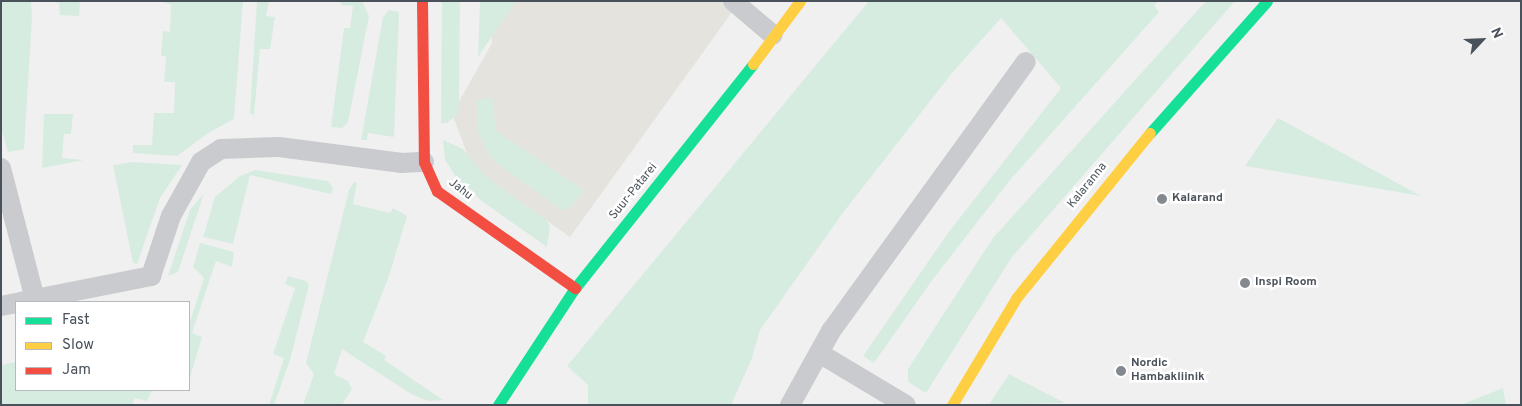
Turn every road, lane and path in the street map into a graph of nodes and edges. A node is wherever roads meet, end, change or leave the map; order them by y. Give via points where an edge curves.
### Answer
1 (422, 1) edge
2 (734, 1) edge
3 (800, 1) edge
4 (1267, 1) edge
5 (773, 35) junction
6 (1026, 62) dead end
7 (424, 162) junction
8 (1, 168) edge
9 (574, 288) junction
10 (24, 301) edge
11 (29, 301) edge
12 (15, 304) edge
13 (1, 306) edge
14 (819, 353) junction
15 (498, 405) edge
16 (790, 405) edge
17 (906, 405) edge
18 (952, 405) edge

1 - 7 street, Jahu
2 - 5 lane
3 - 5 street, Suur-Patarei
4 - 18 street, Kalaranna via 1136,148 1017,297
5 - 9 street, Suur-Patarei via 722,105
6 - 14 lane via 831,331
7 - 9 street, Jahu via 437,191
7 - 11 lane via 402,164 279,147 211,152 197,169 171,216 151,276
8 - 10 lane
9 - 15 street, Suur-Patarei
12 - 13 lane
14 - 16 lane
14 - 17 lane

